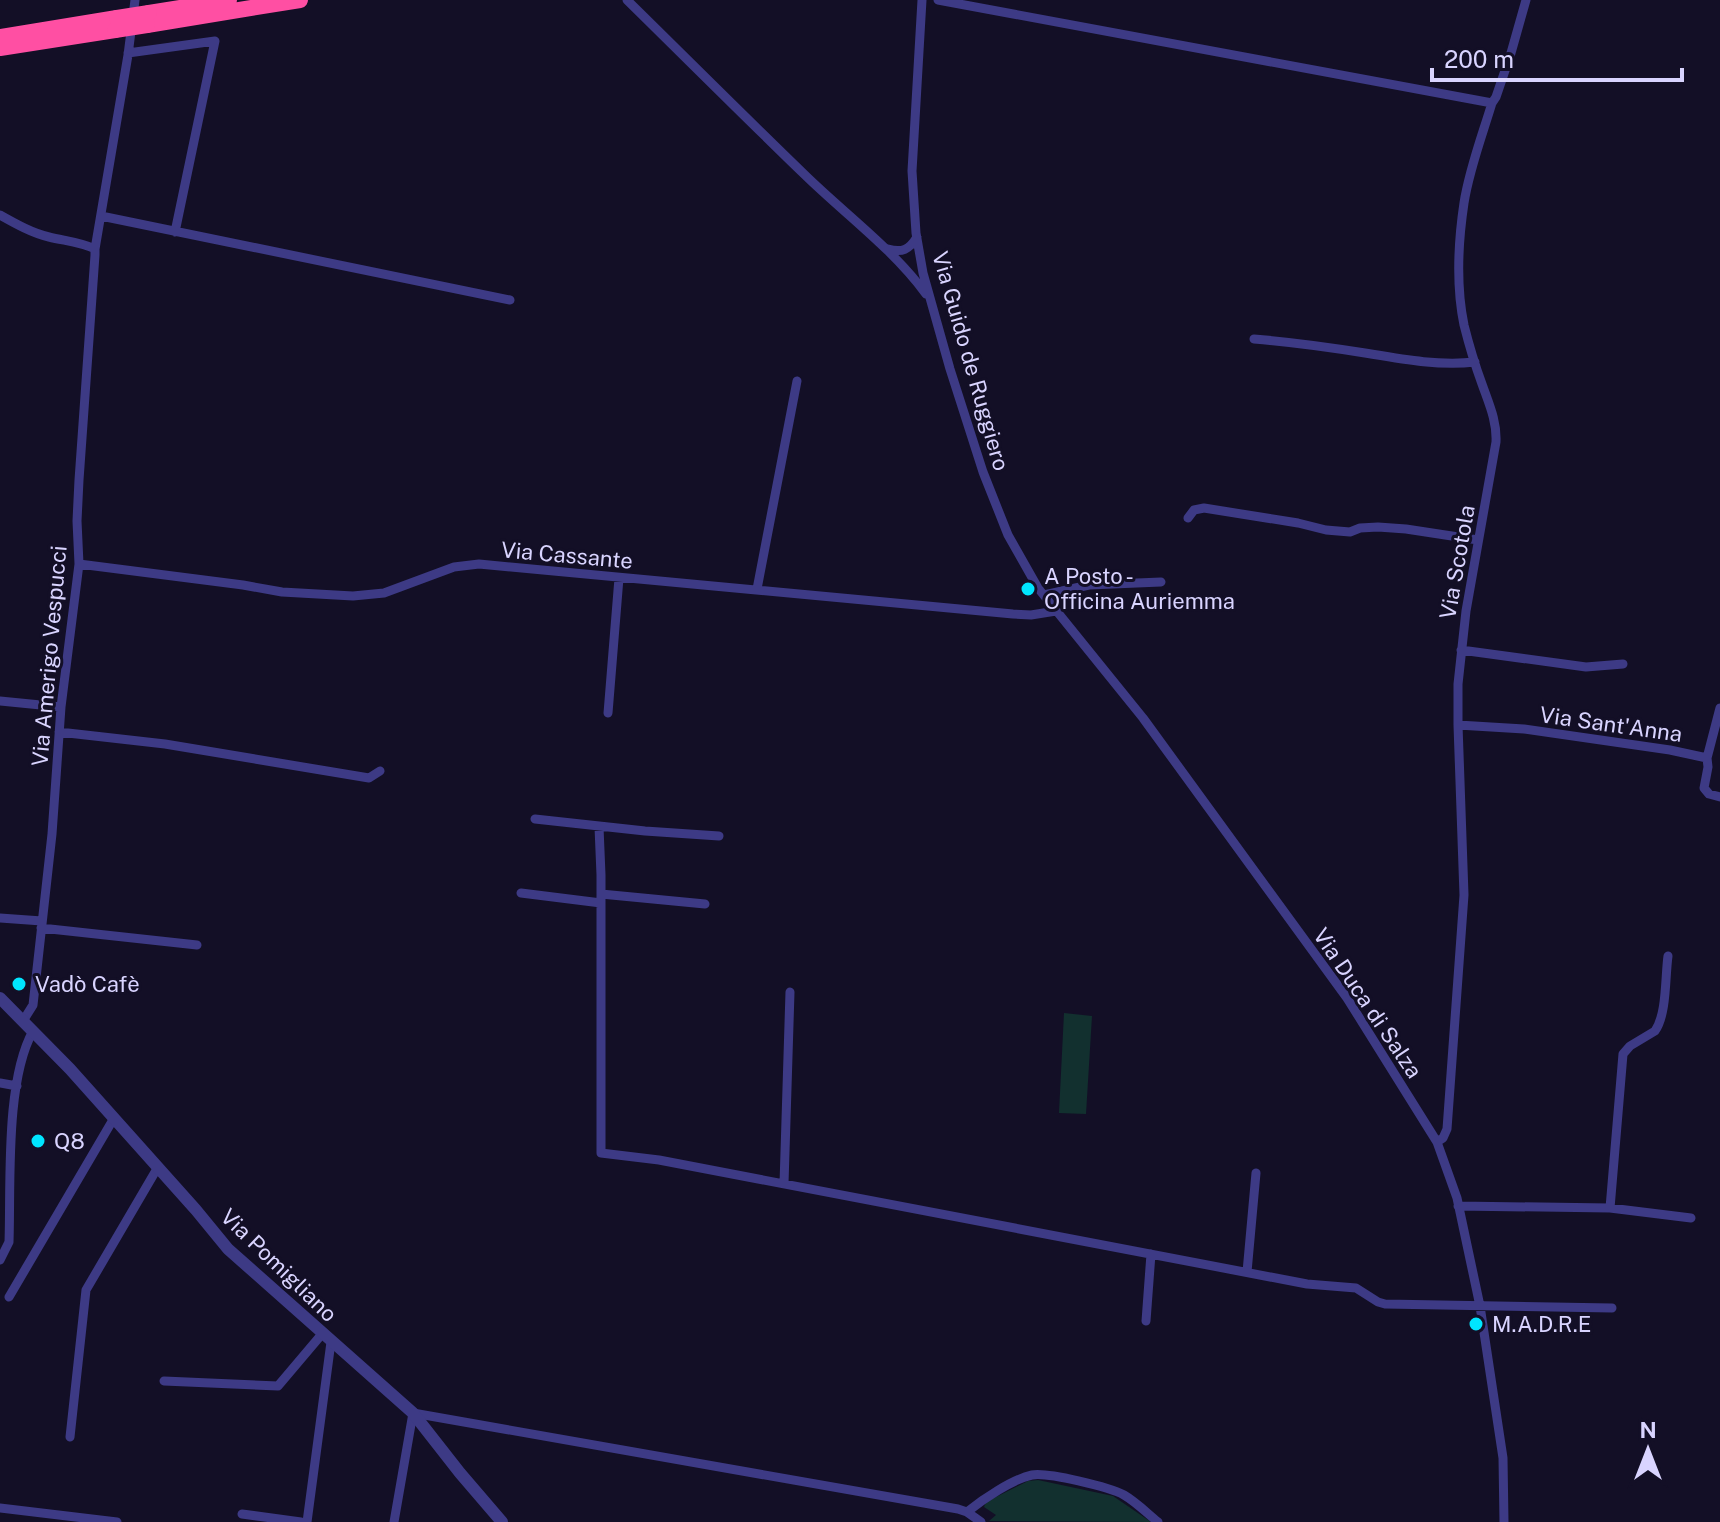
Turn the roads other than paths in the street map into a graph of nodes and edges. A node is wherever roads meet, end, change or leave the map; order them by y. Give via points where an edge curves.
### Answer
1 (135, 0) edge
2 (229, 0) edge
3 (300, 0) edge
4 (627, 0) edge
5 (922, 0) edge
6 (938, 0) edge
7 (1526, 0) edge
8 (148, 19) junction
9 (116, 24) junction
10 (0, 37) edge
11 (0, 48) edge
12 (128, 53) junction
13 (1492, 103) junction
14 (0, 215) edge
15 (101, 216) junction
16 (175, 232) junction
17 (917, 237) junction
18 (95, 249) junction
19 (888, 249) junction
20 (510, 300) dead end
21 (931, 301) junction
22 (1254, 339) dead end
23 (1475, 362) junction
24 (797, 381) dead end
25 (1188, 518) dead end
26 (1478, 540) junction
27 (79, 564) junction
28 (619, 578) junction
29 (1033, 578) joint
30 (1161, 582) dead end
31 (757, 589) junction
32 (1044, 595) junction
33 (1056, 611) junction
34 (1461, 650) junction
35 (1623, 664) dead end
36 (0, 701) edge
37 (61, 707) junction
38 (1720, 708) edge
39 (608, 713) dead end
40 (1458, 725) junction
41 (59, 732) junction
42 (1707, 758) junction
43 (380, 771) dead end
44 (1720, 797) edge
45 (535, 819) dead end
46 (599, 827) junction
47 (719, 836) dead end
48 (521, 893) dead end
49 (601, 899) junction
50 (705, 904) dead end
51 (0, 918) edge
52 (41, 924) junction
53 (197, 945) dead end
54 (1668, 956) dead end
55 (790, 992) dead end
56 (0, 998) edge
57 (23, 1021) junction
58 (33, 1031) junction
59 (0, 1083) edge
60 (17, 1086) junction
61 (114, 1118) junction
62 (1437, 1142) junction
63 (158, 1167) junction
64 (1256, 1173) dead end
65 (784, 1184) junction
66 (1458, 1206) junction
67 (1610, 1208) junction
68 (1691, 1218) dead end
69 (1151, 1254) junction
70 (0, 1260) edge
71 (1247, 1272) junction
72 (9, 1297) dead end
73 (1480, 1306) junction
74 (1612, 1308) dead end
75 (1146, 1321) dead end
76 (326, 1338) junction
77 (164, 1381) dead end
78 (413, 1413) junction
79 (70, 1437) dead end
80 (0, 1508) edge
81 (967, 1512) junction
82 (242, 1514) dead end
83 (117, 1522) edge
84 (301, 1522) edge
85 (307, 1522) edge
86 (394, 1522) edge
87 (502, 1522) edge
88 (981, 1522) edge
89 (1158, 1522) edge
90 (1504, 1522) edge

1 - 12 street, Via Amerigo Vespucci
2 - 8 highway
3 - 8 highway
4 - 19 street
5 - 17 street, Via Guido de Ruggiero via 912,171
6 - 13 street
7 - 13 street, Via Scotola
8 - 9 highway, bridge
9 - 10 highway
9 - 11 highway
12 - 15 street, Via Amerigo Vespucci
12 - 16 street via 215,41
13 - 23 street, Via Scotola via 1470,177 1461,233 1461,310
14 - 18 street via 30,231
15 - 16 street
15 - 18 street, Via Amerigo Vespucci
16 - 20 street
17 - 19 street via 908,249
17 - 21 street, Via Guido de Ruggiero
18 - 27 street, Via Amerigo Vespucci via 79,480
19 - 21 street
21 - 29 street, Via Guido de Ruggiero via 983,472 1008,535
22 - 23 street via 1406,360
23 - 26 street, Via Scotola via 1496,430
24 - 31 street
25 - 26 street via 1204,508 1326,530 1378,527
26 - 34 street, Via Scotola
27 - 28 street, Via Cassante via 282,592 353,596 384,593 454,567 479,564
27 - 37 street, Via Amerigo Vespucci
28 - 31 street, Via Cassante
28 - 39 street
29 - 32 street, Via Duca di Salza
30 - 32 street via 1089,585
31 - 33 street, Via Cassante via 1013,614
32 - 33 street, Via Duca di Salza
33 - 62 street, Via Duca di Salza via 1143,718 1347,998
34 - 35 street via 1586,667
34 - 40 street, Via Scotola
36 - 37 street
37 - 41 street, Via Amerigo Vespucci
38 - 42 street, Via Sant'Anna
40 - 42 street, Via Sant'Anna via 1524,729
40 - 62 street, Via Scotola via 1464,895 1447,1129
41 - 43 street via 369,778
41 - 52 street, Via Amerigo Vespucci
42 - 44 street via 1704,788
45 - 46 street
46 - 47 street
46 - 49 street
48 - 49 street
49 - 50 street
49 - 65 street via 601,1153
51 - 52 street
52 - 53 street
52 - 57 street, Via Amerigo Vespucci via 33,1005
54 - 67 street via 1659,1027 1623,1054
55 - 65 street
56 - 57 street, Via Pomigliano
57 - 58 street, Via Pomigliano
58 - 60 street
58 - 61 street, Via Pomigliano
59 - 60 street
60 - 70 street via 9,1242
61 - 63 street, Via Pomigliano
61 - 72 street
62 - 66 street, Via Duca di Salza
63 - 76 street, Via Pomigliano via 228,1249
63 - 79 street via 86,1290
64 - 71 street
65 - 69 street
66 - 67 street
66 - 73 street, Via Duca di Salza
67 - 68 street
69 - 71 street
69 - 75 street
71 - 73 street via 1356,1288 1385,1304
73 - 74 street
73 - 90 street, Via Duca di Salza via 1503,1458
76 - 77 street via 278,1386
76 - 78 street, Via Pomigliano
76 - 85 street
78 - 81 street
78 - 86 street
78 - 87 street, Via Pomigliano
80 - 83 street
81 - 88 street
81 - 89 street via 1025,1477 1042,1474 1123,1495
82 - 84 street

